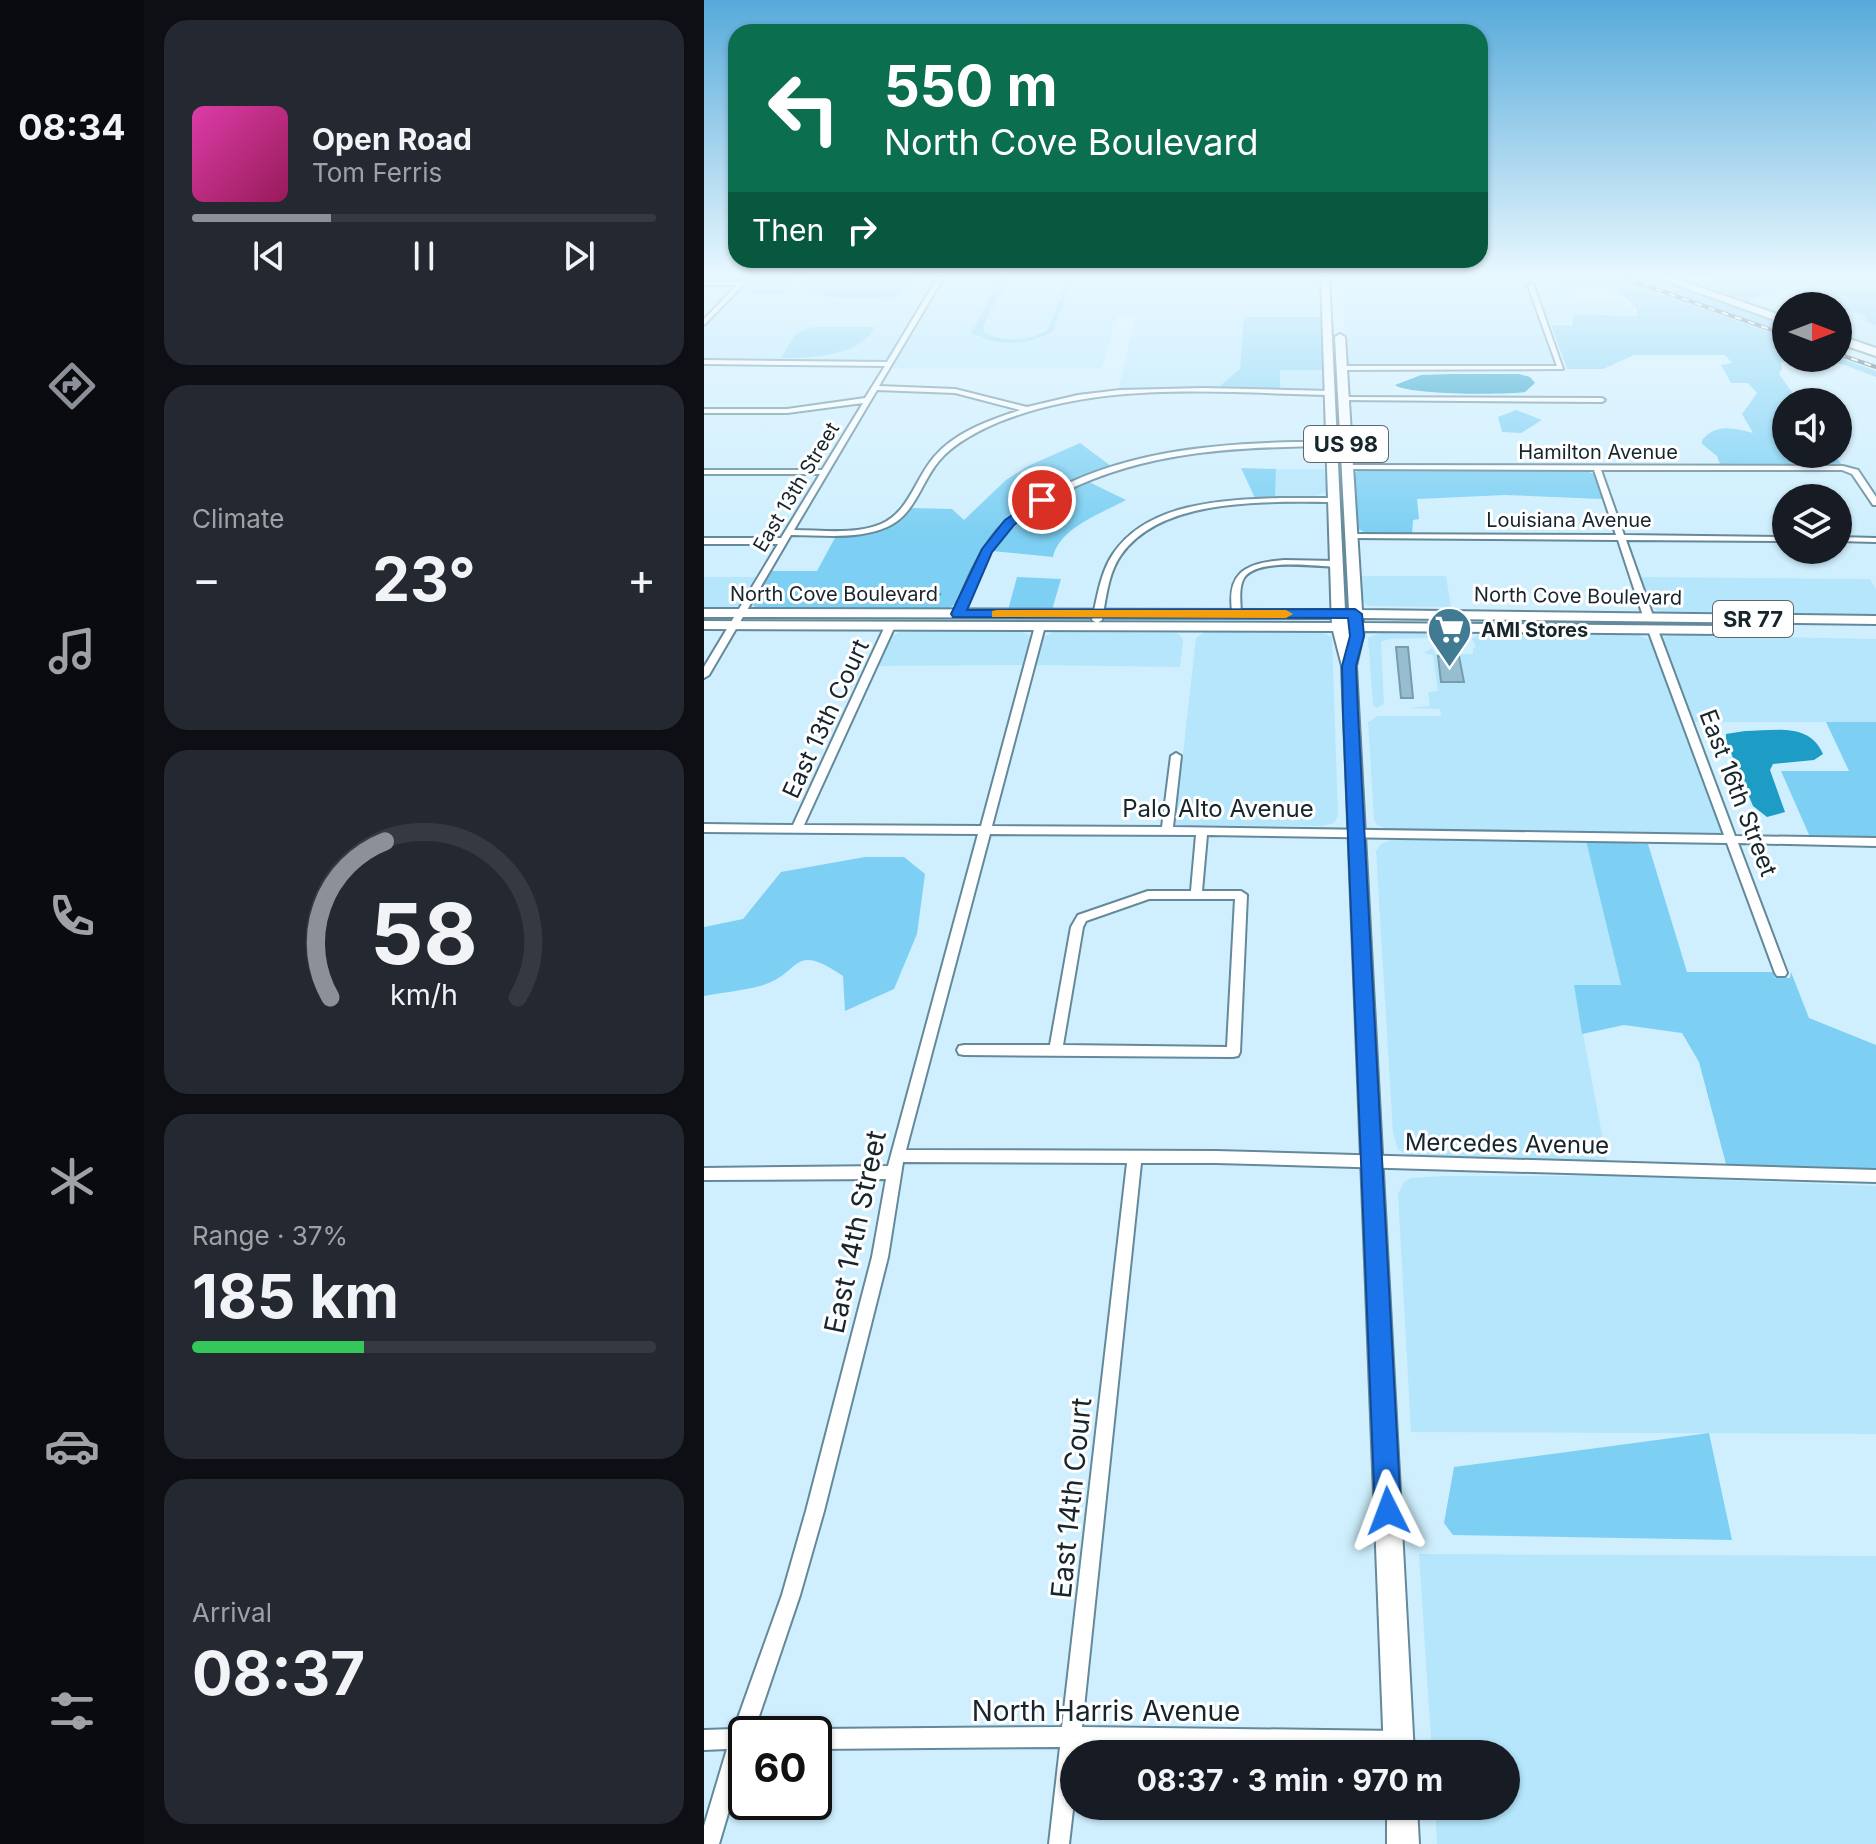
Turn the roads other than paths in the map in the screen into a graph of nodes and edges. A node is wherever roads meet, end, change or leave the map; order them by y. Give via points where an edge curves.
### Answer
1 (892, 361) edge
2 (1335, 361) edge
3 (1558, 361) edge
4 (704, 362) edge
5 (890, 364) junction
6 (1335, 368) junction
7 (875, 388) junction
8 (1330, 396) junction
9 (1343, 396) junction
10 (867, 400) junction
11 (1602, 400) dead end
12 (1025, 409) junction
13 (704, 411) edge
14 (1332, 444) junction
15 (1346, 444) junction
16 (1333, 467) junction
17 (1347, 467) junction
18 (1597, 468) junction
19 (704, 472) edge
20 (825, 472) junction
21 (1334, 500) junction
22 (1349, 500) junction
23 (1876, 503) edge
24 (1335, 536) junction
25 (1351, 536) junction
26 (787, 537) junction
27 (1618, 538) junction
28 (1772, 539) edge
29 (1852, 539) edge
30 (1876, 540) edge
31 (704, 541) edge
32 (1336, 564) junction
33 (704, 613) edge
34 (958, 614) junction
35 (1236, 615) junction
36 (1097, 617) junction
37 (737, 619) junction
38 (1339, 620) junction
39 (1876, 620) edge
40 (1356, 621) junction
41 (1650, 623) junction
42 (704, 625) edge
43 (890, 626) junction
44 (1040, 626) junction
45 (1876, 632) edge
46 (1349, 666) junction
47 (704, 675) edge
48 (1176, 756) dead end
49 (704, 828) edge
50 (797, 828) junction
51 (983, 830) junction
52 (1167, 831) junction
53 (1202, 831) junction
54 (1356, 833) junction
55 (1734, 841) junction
56 (1876, 842) edge
57 (1196, 895) junction
58 (1781, 973) dead end
59 (964, 1050) dead end
60 (1056, 1050) junction
61 (1135, 1157) junction
62 (1372, 1163) junction
63 (895, 1164) junction
64 (704, 1174) edge
65 (1876, 1176) edge
66 (751, 1716) edge
67 (1071, 1737) junction
68 (728, 1739) edge
69 (832, 1739) edge
70 (704, 1740) edge
71 (1160, 1740) edge
72 (1399, 1740) edge
73 (728, 1785) edge
74 (1402, 1820) edge
75 (709, 1844) edge
76 (1059, 1844) edge
77 (1403, 1844) edge

1 - 5 street, East 13th Street
2 - 6 main road, US 98
3 - 6 street via 1561,368
4 - 5 street
5 - 7 street, East 13th Street
6 - 8 main road, US 98
6 - 9 main road, US 98
7 - 10 street, East 13th Street
7 - 12 street via 955,391
8 - 9 main road
8 - 12 street via 1124,392
8 - 14 main road, US 98
9 - 11 street
9 - 15 main road, US 98
10 - 13 street via 787,411
10 - 20 street, East 13th Street
12 - 26 street via 953,445 926,474 902,514 879,527
14 - 15 main road
14 - 16 main road, US 98
14 - 34 street via 1194,449 1128,463 1073,483 1001,532 986,551
15 - 17 main road, US 98
16 - 17 main road
16 - 21 main road, US 98
17 - 18 street, Hamilton Avenue
17 - 22 main road, US 98
18 - 23 street, Hamilton Avenue via 1850,469
18 - 27 street, East 16th Street
19 - 20 street
20 - 26 street, East 13th Street
21 - 22 main road
21 - 24 main road, US 98
21 - 36 street via 1226,503 1150,527 1116,557
22 - 25 main road, US 98
24 - 25 main road
24 - 32 main road, US 98
25 - 27 street, Louisiana Avenue
25 - 40 main road, US 98
26 - 31 street
26 - 37 street, East 13th Street
27 - 28 street, Louisiana Avenue
27 - 41 street, East 16th Street
29 - 30 street
32 - 35 street via 1250,568 1238,581
32 - 38 main road, US 98
33 - 37 main road, North Cove Boulevard / SR 77
34 - 36 main road, North Cove Boulevard / SR 77
34 - 37 main road, North Cove Boulevard / SR 77
35 - 36 main road, North Cove Boulevard / SR 77
35 - 38 main road, North Cove Boulevard / SR 77
36 - 44 main road
37 - 42 main road, North Cove Boulevard / SR 77
37 - 43 main road, North Cove Boulevard / SR 77
37 - 47 street, East 13th Street
38 - 40 main road, North Cove Boulevard / SR 77
38 - 44 main road, North Cove Boulevard / SR 77
38 - 46 main road, US 98
39 - 41 main road, North Cove Boulevard / SR 77
40 - 41 main road, North Cove Boulevard / SR 77
40 - 46 main road, US 98
41 - 45 main road, North Cove Boulevard / SR 77
41 - 55 street, East 16th Street
43 - 44 main road, North Cove Boulevard / SR 77
43 - 50 street, East 13th Court
44 - 51 street, East 14th Street
46 - 54 main road, US 98
48 - 52 street
49 - 50 street, Palo Alto Avenue
50 - 51 street, Palo Alto Avenue
51 - 52 street, Palo Alto Avenue
51 - 63 street, East 14th Street
52 - 53 street, Palo Alto Avenue
53 - 54 street, Palo Alto Avenue
53 - 57 street
54 - 55 street, Palo Alto Avenue
54 - 62 main road, US 98
55 - 56 street, Palo Alto Avenue
55 - 58 street, East 16th Street
57 - 60 street via 1148,895 1082,918
57 - 60 street via 1241,895 1233,1052
59 - 60 street
61 - 62 street, Mercedes Avenue
61 - 63 street, Mercedes Avenue
61 - 67 street, East 14th Court
62 - 65 street, Mercedes Avenue
62 - 72 main road, US 98
63 - 64 street, Mercedes Avenue
63 - 66 street, East 14th Street via 880,1257 815,1511
67 - 69 street, North Harris Avenue
67 - 71 street, North Harris Avenue
67 - 76 street, East 14th Court
68 - 70 street
73 - 75 street, East 14th Street
74 - 77 main road

